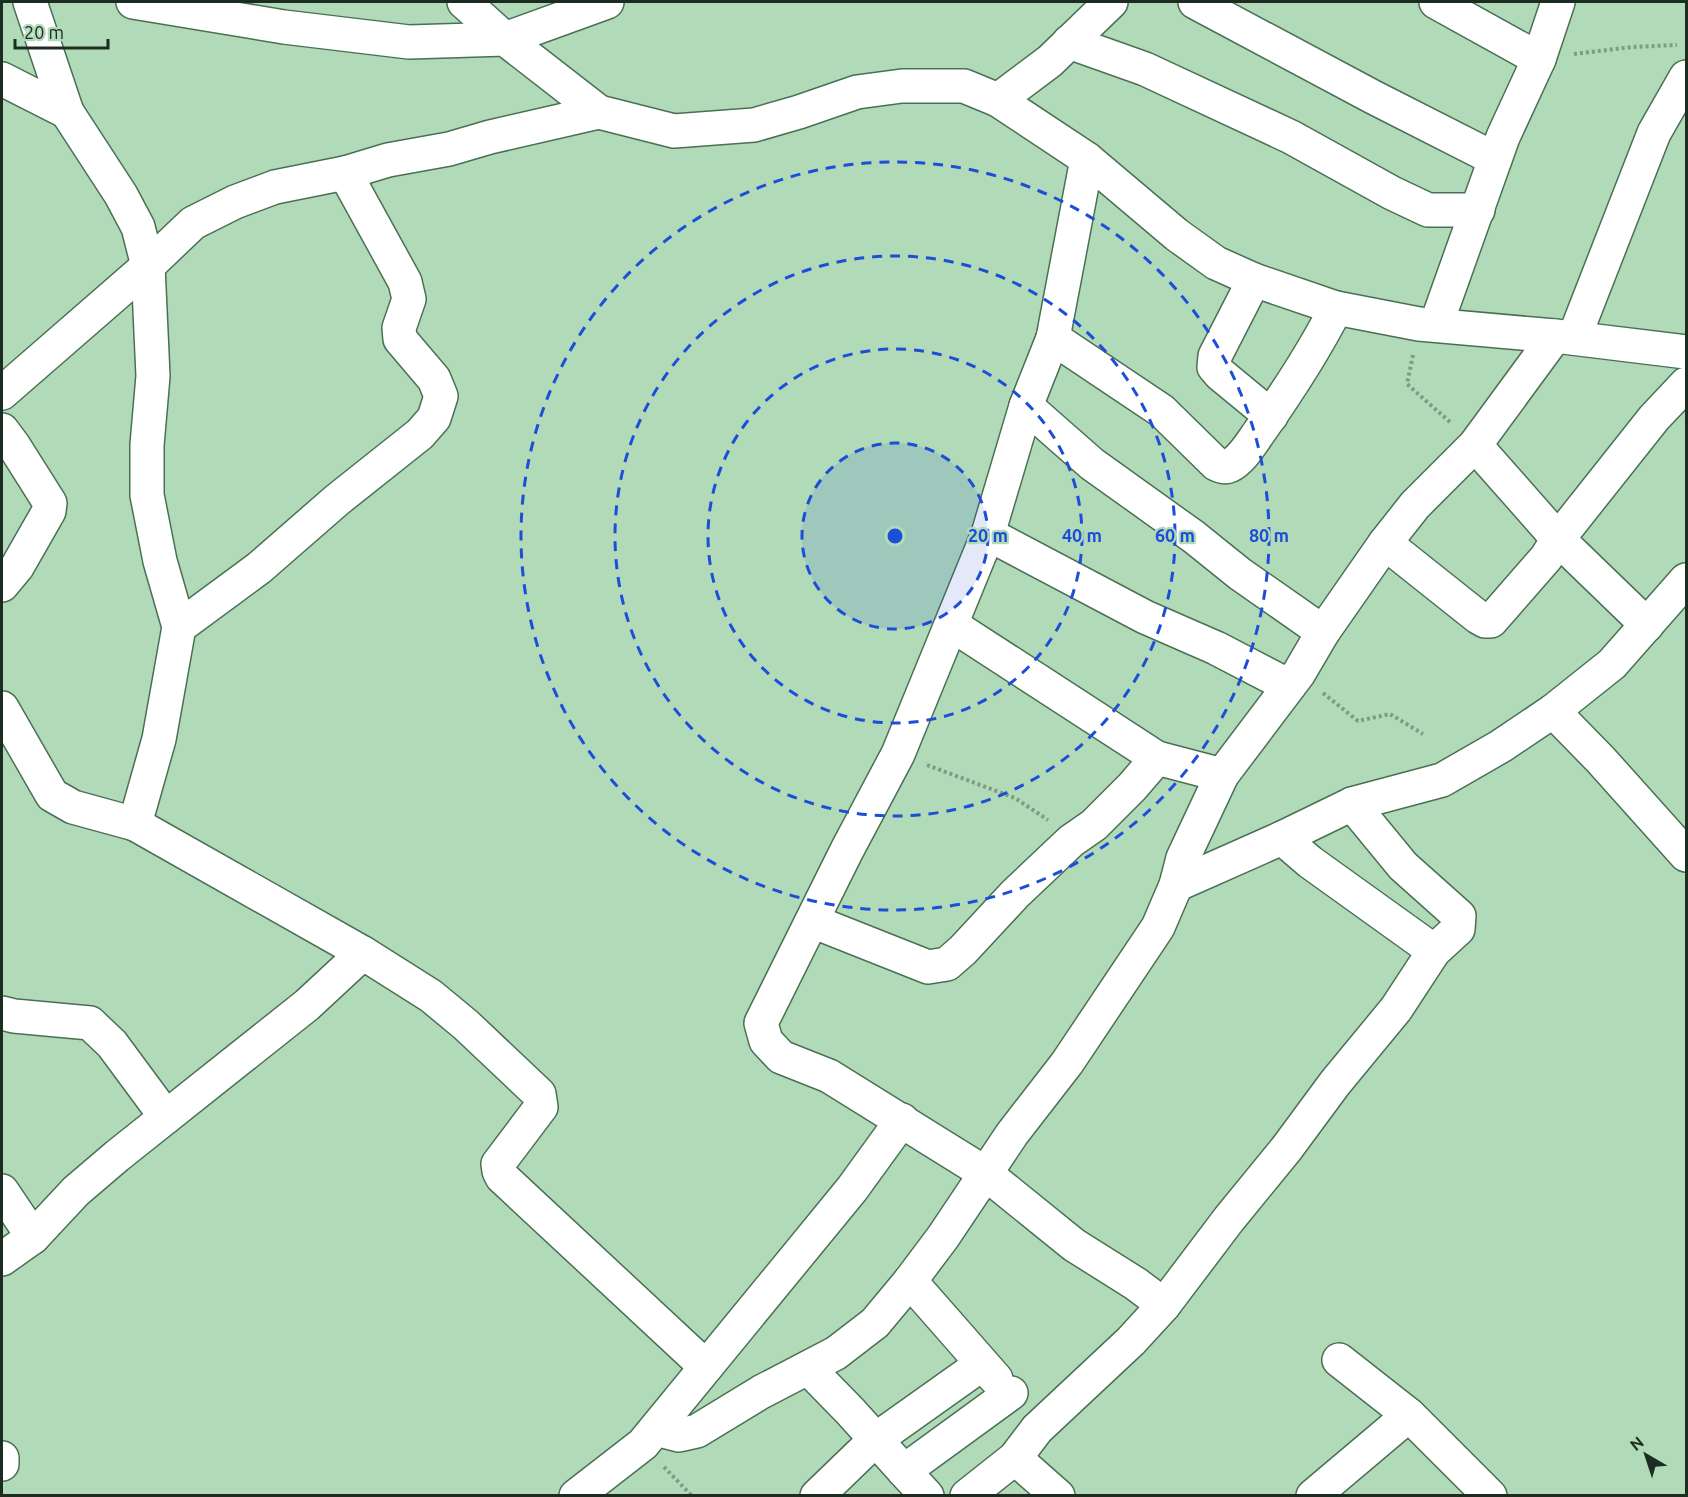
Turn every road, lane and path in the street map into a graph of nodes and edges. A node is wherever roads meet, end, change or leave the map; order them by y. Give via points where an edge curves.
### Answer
1 (30, 2) edge
2 (133, 2) edge
3 (464, 2) edge
4 (607, 2) edge
5 (1111, 2) edge
6 (1195, 2) edge
7 (1436, 2) edge
8 (1558, 2) edge
9 (505, 39) junction
10 (1070, 42) junction
11 (1686, 44) edge
12 (1539, 59) junction
13 (1686, 77) edge
14 (2, 79) edge
15 (998, 100) junction
16 (66, 112) junction
17 (599, 112) junction
18 (1087, 159) junction
19 (1495, 159) junction
20 (345, 173) junction
21 (1478, 210) junction
22 (148, 266) junction
23 (1254, 280) junction
24 (1336, 308) junction
25 (1427, 325) junction
26 (1564, 337) junction
27 (1053, 338) junction
28 (1686, 352) edge
29 (1686, 384) edge
30 (2, 392) edge
31 (1026, 406) junction
32 (1270, 416) junction
33 (2, 430) edge
34 (1475, 445) junction
35 (988, 534) junction
36 (1558, 538) junction
37 (1384, 543) junction
38 (1686, 580) edge
39 (2, 585) edge
40 (952, 625) junction
41 (1647, 625) junction
42 (179, 627) junction
43 (1323, 632) junction
44 (1294, 680) junction
45 (2, 708) edge
46 (1553, 711) junction
47 (1423, 734) dead end
48 (898, 754) junction
49 (1157, 758) junction
50 (1222, 775) junction
51 (1352, 804) junction
52 (135, 824) junction
53 (1282, 838) junction
54 (1071, 841) junction
55 (1686, 855) edge
56 (1176, 885) junction
57 (812, 921) junction
58 (1434, 951) junction
59 (363, 953) junction
60 (2, 1013) edge
61 (166, 1117) junction
62 (902, 1120) junction
63 (985, 1173) junction
64 (2, 1191) edge
65 (33, 1237) junction
66 (2, 1259) edge
67 (910, 1281) junction
68 (1164, 1305) junction
69 (1339, 1360) dead end
70 (982, 1364) junction
71 (706, 1367) junction
72 (808, 1368) junction
73 (1011, 1393) junction
74 (1409, 1415) junction
75 (1037, 1429) junction
76 (650, 1437) junction
77 (875, 1440) junction
78 (2, 1458) edge
79 (1015, 1458) junction
80 (2, 1464) edge
81 (904, 1470) junction
82 (576, 1496) edge
83 (692, 1496) edge
84 (817, 1496) edge
85 (927, 1496) edge
86 (967, 1496) edge
87 (1058, 1496) edge
88 (1313, 1496) edge
89 (1490, 1496) edge

1 - 16 street
2 - 9 street via 284,27 409,42
3 - 9 street
4 - 9 street
5 - 10 street
6 - 19 street
7 - 12 street
8 - 12 street
9 - 17 street
10 - 15 street
10 - 21 street via 1145,69 1291,137 1428,210
11 - 12 path
12 - 19 street
13 - 26 street via 1654,133
14 - 16 street
15 - 17 street via 964,86 902,86 857,92 754,125 674,131
15 - 18 street
16 - 22 street via 121,195 138,227
17 - 20 street
18 - 23 street via 1177,235 1216,263
18 - 27 street
19 - 21 street
20 - 22 street via 275,187 235,202 193,224
20 - 42 street via 405,282 409,299 399,328 400,339 434,380 441,396 434,418 420,434 259,568
21 - 25 street
22 - 30 street
22 - 42 street via 153,376 147,495
23 - 24 street
23 - 32 street via 1215,356 1214,367
24 - 25 street
24 - 32 street via 1311,356
25 - 26 street
25 - 34 path via 1407,384
26 - 28 street
26 - 34 street
27 - 31 street
27 - 32 street via 1147,399 1222,467 1229,466 1246,451
29 - 36 street
31 - 35 street
31 - 43 street via 1092,464
33 - 39 street via 50,503 17,567
34 - 36 street
34 - 37 street via 1415,505
35 - 40 street
35 - 44 street via 1145,617
36 - 37 street via 1546,558 1491,621 1485,621
36 - 41 street
37 - 43 street
38 - 41 street
40 - 48 street
40 - 49 street
41 - 46 street via 1612,664
42 - 52 street via 159,738
43 - 44 street
44 - 47 path via 1358,721 1390,714
44 - 50 street
45 - 52 street via 52,795 73,807
46 - 51 street via 1442,780
46 - 55 street
48 - 54 path via 1015,798 1066,833
48 - 57 street
49 - 50 street
49 - 54 street via 1094,825
50 - 56 street via 1183,858
51 - 53 street
51 - 58 street via 1403,866 1459,916 1458,929
52 - 59 street
53 - 56 street
53 - 58 street
54 - 57 street via 947,964 928,968
56 - 63 street via 1158,927 1098,1019
57 - 62 street via 761,1023 766,1041 782,1057 829,1076
58 - 68 street via 1396,1009
59 - 61 street via 307,1005
59 - 71 street via 466,1024 539,1094 541,1107 498,1164 502,1177
60 - 61 street via 90,1023 112,1044
61 - 65 street via 76,1191
62 - 63 street
62 - 71 street via 852,1190
63 - 67 street
63 - 68 street via 1074,1245
64 - 65 street
65 - 66 street
67 - 70 street
67 - 72 street via 875,1323 836,1353
68 - 75 street
69 - 74 street
70 - 73 street
70 - 77 street
71 - 76 street
72 - 76 street via 697,1431
72 - 77 street
73 - 75 street
73 - 81 street
74 - 88 street
74 - 89 street
75 - 79 street
76 - 82 street
76 - 83 path
77 - 81 street
77 - 84 street
78 - 80 street
79 - 86 street
79 - 87 street
81 - 85 street

